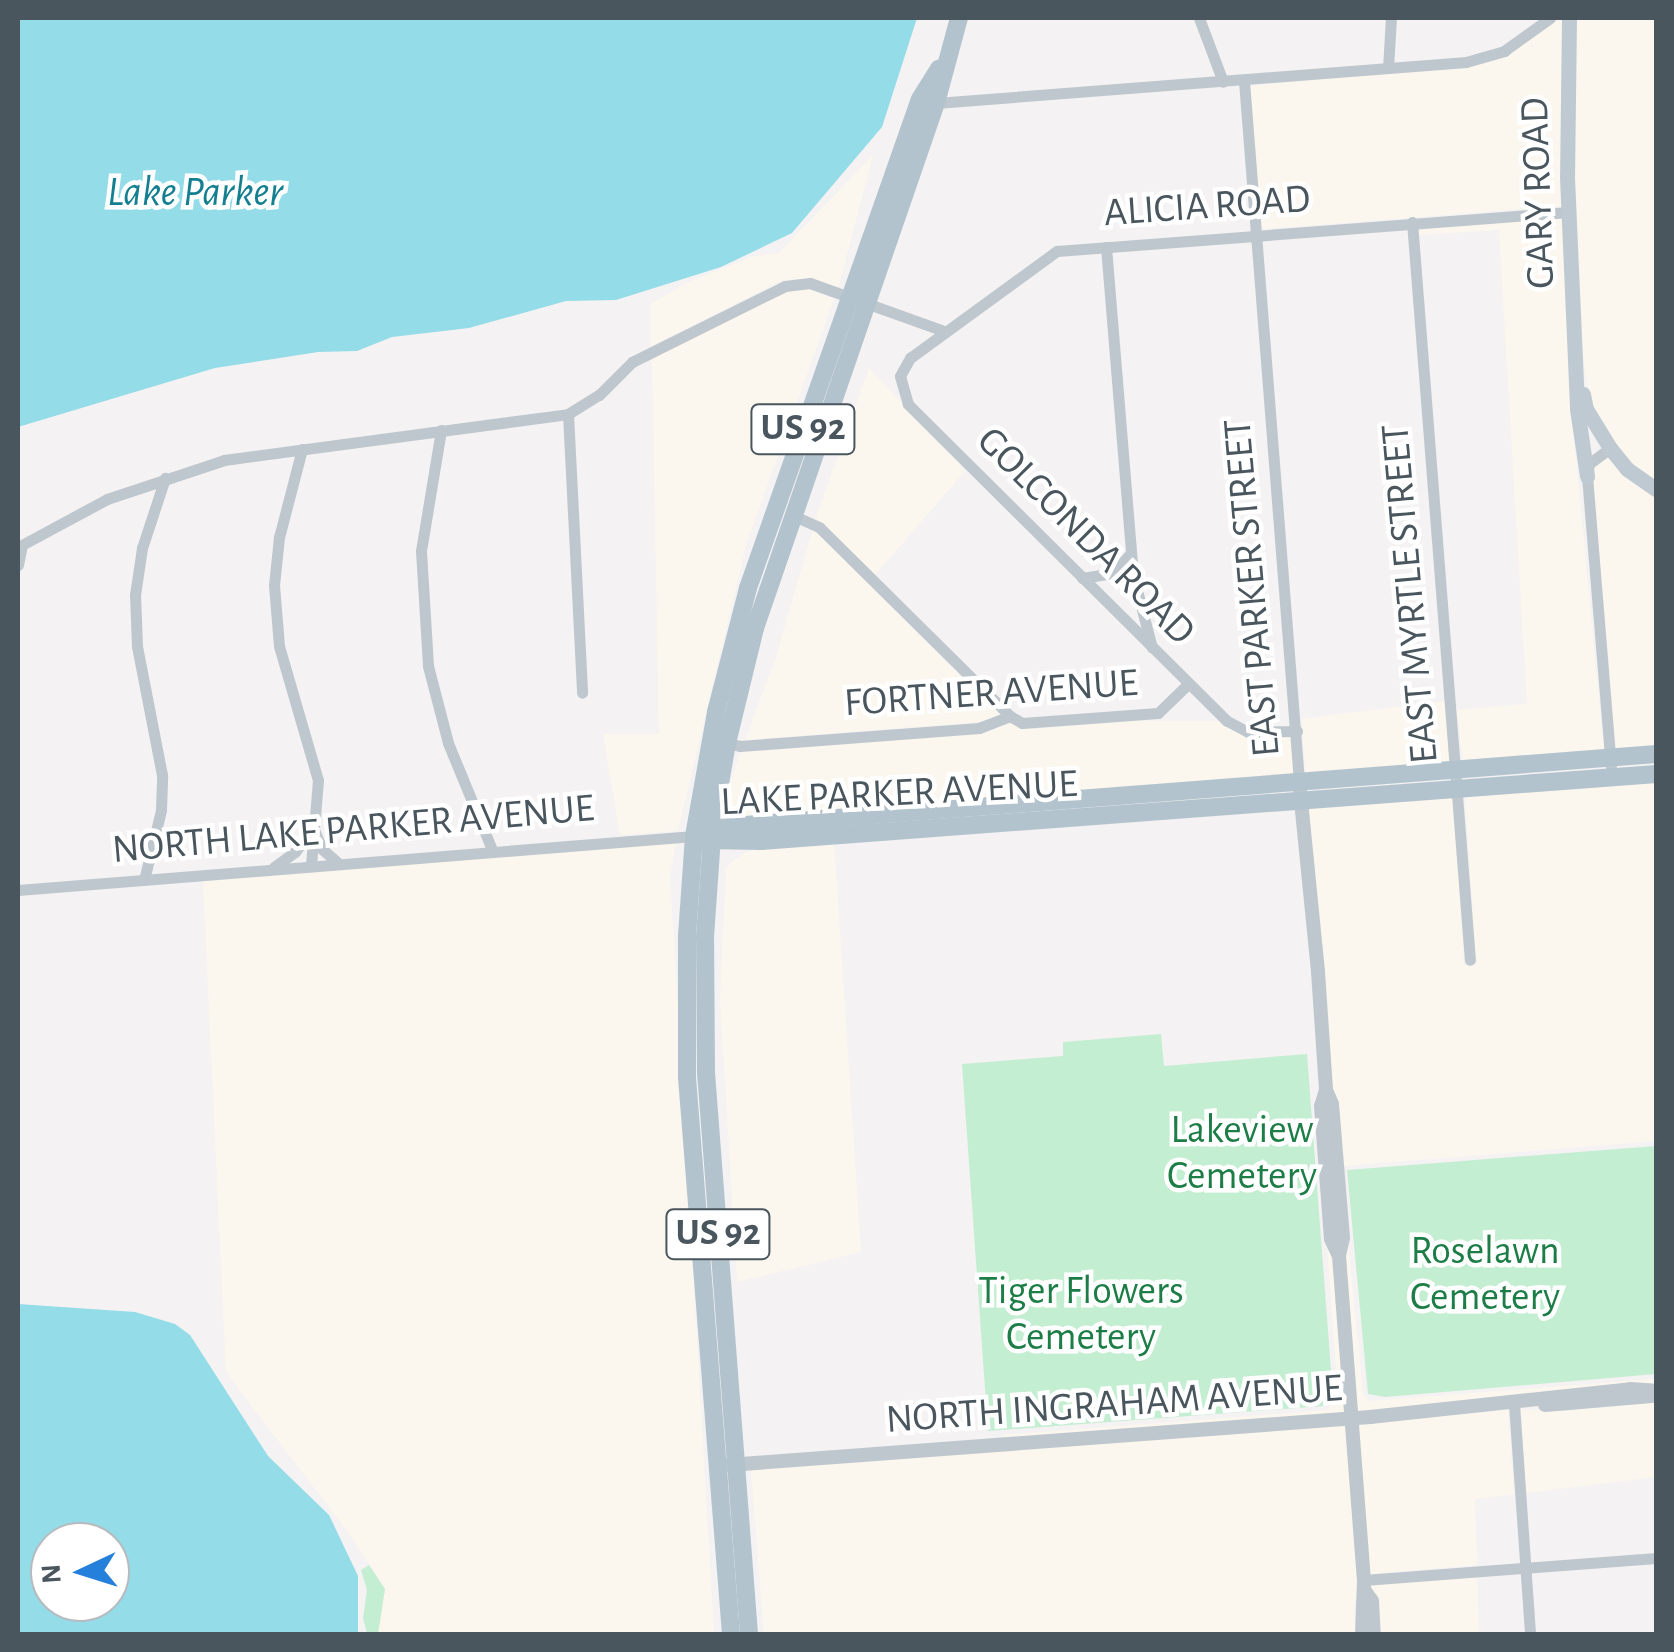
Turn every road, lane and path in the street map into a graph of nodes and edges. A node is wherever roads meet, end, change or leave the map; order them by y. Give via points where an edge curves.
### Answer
1 (958, 18) edge
2 (1199, 18) edge
3 (1391, 18) edge
4 (1550, 18) edge
5 (1570, 18) edge
6 (940, 66) junction
7 (1388, 68) junction
8 (1244, 81) junction
9 (1223, 82) junction
10 (936, 103) junction
11 (1569, 212) junction
12 (1412, 222) junction
13 (1256, 235) junction
14 (1106, 247) junction
15 (857, 302) junction
16 (944, 331) junction
17 (1578, 366) junction
18 (900, 381) joint
19 (568, 414) junction
20 (441, 430) junction
21 (1610, 448) junction
22 (302, 449) junction
23 (1586, 476) junction
24 (165, 478) junction
25 (1656, 489) edge
26 (792, 515) junction
27 (20, 546) edge
28 (1131, 553) junction
29 (18, 565) edge
30 (1082, 578) junction
31 (1152, 648) junction
32 (1188, 684) junction
33 (582, 693) dead end
34 (1010, 716) junction
35 (1297, 730) junction
36 (727, 743) junction
37 (1656, 754) edge
38 (1610, 757) junction
39 (1457, 769) junction
40 (1656, 774) edge
41 (1612, 778) junction
42 (1299, 780) junction
43 (1458, 789) junction
44 (1300, 801) junction
45 (313, 828) junction
46 (706, 834) junction
47 (760, 841) junction
48 (492, 850) junction
49 (340, 864) junction
50 (311, 866) junction
51 (266, 871) junction
52 (144, 880) junction
53 (18, 890) edge
54 (707, 891) junction
55 (1470, 960) dead end
56 (694, 1164) junction
57 (716, 1206) junction
58 (1656, 1393) edge
59 (1514, 1404) junction
60 (1352, 1419) junction
61 (727, 1465) junction
62 (1656, 1558) edge
63 (1526, 1567) junction
64 (1364, 1586) junction
65 (731, 1634) edge
66 (749, 1634) edge
67 (1362, 1634) edge
68 (1374, 1634) edge
69 (1530, 1634) edge

1 - 6 main road, US 92
2 - 9 street
3 - 7 street
4 - 7 street via 1482,59
5 - 11 main road, GARY ROAD
6 - 10 main road, US 92
6 - 15 main road, US 92 via 920,99
7 - 8 street
8 - 9 street
8 - 13 street, EAST PARKER STREET
9 - 10 street
10 - 15 main road, US 92
11 - 12 street, ALICIA ROAD
11 - 17 main road, GARY ROAD
12 - 13 street, ALICIA ROAD
12 - 39 street, EAST MYRTLE STREET
13 - 14 street, ALICIA ROAD
13 - 35 street, EAST PARKER STREET
14 - 16 street, ALICIA ROAD via 1071,248 1044,258
14 - 28 street
15 - 16 street
15 - 19 street via 810,284 784,286 632,362
15 - 26 main road, US 92
15 - 46 main road, US 92 via 739,617 716,712
16 - 18 street, ALICIA ROAD via 910,358
17 - 21 main road via 1586,409
17 - 23 main road
18 - 30 street, GOLCONDA ROAD via 908,404
19 - 20 street
19 - 33 street
20 - 22 street
20 - 48 street via 421,551 428,666 448,743
21 - 23 street via 1589,464
21 - 25 main road
22 - 24 street via 224,460
22 - 45 street via 278,536 275,606 279,646 315,762
23 - 38 street
24 - 27 street via 107,499
24 - 52 street via 135,594 137,646 162,775
26 - 34 street via 819,527
26 - 36 main road, US 92
27 - 29 street
28 - 30 street via 1113,573
28 - 31 street
30 - 31 street, GOLCONDA ROAD
31 - 32 street, GOLCONDA ROAD
32 - 34 street, FORTNER AVENUE via 1152,714 1022,723
32 - 35 street, GOLCONDA ROAD via 1237,728
34 - 36 street, FORTNER AVENUE via 980,728
35 - 42 street, EAST PARKER STREET
36 - 46 main road, US 92
37 - 38 main road, LAKE PARKER AVENUE
38 - 39 main road, LAKE PARKER AVENUE
38 - 41 street
39 - 42 main road, LAKE PARKER AVENUE
39 - 43 street, EAST MYRTLE STREET
40 - 41 main road, LAKE PARKER AVENUE
41 - 43 main road, LAKE PARKER AVENUE
42 - 44 street, EAST PARKER STREET
42 - 46 main road, LAKE PARKER AVENUE
43 - 44 main road, LAKE PARKER AVENUE
43 - 55 street, EAST MYRTLE STREET
44 - 47 main road, LAKE PARKER AVENUE
44 - 60 street, EAST PARKER STREET via 1326,1090 1321,1106 1331,1238 1340,1256
45 - 49 street via 322,849
45 - 50 street
45 - 51 street via 295,852
46 - 47 main road, LAKE PARKER AVENUE
46 - 48 street, NORTH LAKE PARKER AVENUE
46 - 54 main road, US 92
46 - 56 main road, US 92 via 685,980
47 - 54 main road via 729,855
48 - 49 street, NORTH LAKE PARKER AVENUE
49 - 50 street, NORTH LAKE PARKER AVENUE
50 - 51 street, NORTH LAKE PARKER AVENUE
51 - 52 street, NORTH LAKE PARKER AVENUE
52 - 53 street, NORTH LAKE PARKER AVENUE
54 - 57 main road, US 92 via 705,1046
56 - 57 main road
56 - 61 main road, US 92
57 - 61 main road, US 92
58 - 59 street, NORTH INGRAHAM AVENUE via 1563,1395
59 - 60 street, NORTH INGRAHAM AVENUE
59 - 63 street
60 - 61 street, NORTH INGRAHAM AVENUE
60 - 64 street, EAST PARKER STREET
61 - 65 main road, US 92
61 - 66 main road, US 92
62 - 63 street
63 - 64 street
63 - 69 street
64 - 67 street, EAST PARKER STREET
64 - 68 street, EAST PARKER STREET

